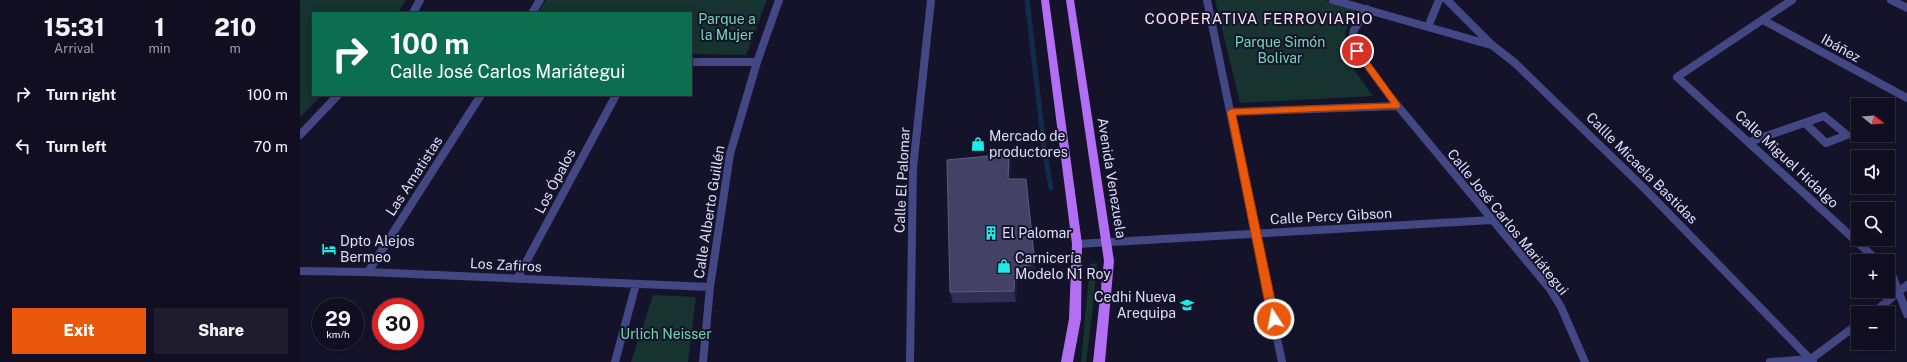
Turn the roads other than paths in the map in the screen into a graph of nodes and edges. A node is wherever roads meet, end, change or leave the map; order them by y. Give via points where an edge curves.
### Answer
1 (420, 0) edge
2 (540, 0) edge
3 (779, 0) edge
4 (931, 0) edge
5 (1045, 0) edge
6 (1070, 0) edge
7 (1207, 0) edge
8 (1333, 0) edge
9 (1439, 0) edge
10 (1447, 0) edge
11 (1792, 0) edge
12 (1891, 0) edge
13 (1907, 8) edge
14 (1367, 9) junction
15 (414, 12) edge
16 (533, 12) edge
17 (1763, 20) junction
18 (1428, 27) junction
19 (1492, 46) junction
20 (692, 62) edge
21 (757, 62) junction
22 (337, 96) edge
23 (480, 96) edge
24 (615, 96) edge
25 (1907, 98) edge
26 (1397, 106) junction
27 (1231, 112) junction
28 (1805, 123) junction
29 (300, 135) edge
30 (1749, 142) junction
31 (1492, 220) junction
32 (1256, 234) junction
33 (1106, 242) junction
34 (1077, 244) junction
35 (1870, 254) edge
36 (300, 271) edge
37 (368, 272) junction
38 (517, 279) junction
39 (636, 284) junction
40 (1907, 285) edge
41 (1895, 286) edge
42 (710, 288) junction
43 (1898, 293) junction
44 (1882, 306) edge
45 (1907, 314) edge
46 (1851, 330) edge
47 (1812, 361) edge
48 (615, 362) edge
49 (703, 362) edge
50 (910, 362) edge
51 (1066, 362) edge
52 (1099, 362) edge
53 (1282, 362) edge
54 (1585, 362) edge
55 (1770, 362) edge

1 - 15 street
2 - 16 street
3 - 21 street, Calle Alberto Guillén
4 - 50 street, Calle El Palomar via 913,168
5 - 34 main road
6 - 33 main road, Avenida Venezuela
7 - 27 street
8 - 14 street
9 - 18 street
10 - 19 street, Callle Micaela Bastidas
11 - 17 street
12 - 13 street
14 - 18 street
14 - 26 street, Calle José Carlos Mariátegui via 1354,30 1352,39 1357,51
17 - 25 street, Ibáñez
17 - 30 street, Calle Miguel Hidalgo via 1677,77
18 - 19 street
19 - 47 street, Callle Micaela Bastidas via 1515,63 1646,189
20 - 21 street
21 - 42 street, Calle Alberto Guillén via 730,154
22 - 29 street
23 - 37 street, Las Amatistas
24 - 38 street, Los Ópalos
26 - 27 street
26 - 31 street, Calle José Carlos Mariátegui
27 - 32 street
28 - 28 street via 1824,116 1847,135 1826,143
28 - 30 street
30 - 35 street, Calle Miguel Hidalgo
31 - 32 street, Calle Percy Gibson
31 - 54 street, Calle José Carlos Mariátegui via 1550,289 1561,307
32 - 33 street, Calle Percy Gibson
32 - 53 street
33 - 34 street, Calle Percy Gibson
33 - 52 main road, Avenida Venezuela via 1109,261
34 - 51 main road via 1075,319
36 - 37 street, Los Zafiros
37 - 38 street, Los Zafiros
38 - 39 street, Los Zafiros
39 - 42 street, Los Zafiros
39 - 48 street
40 - 43 street
41 - 43 street
42 - 49 street, Calle Alberto Guillén
43 - 44 street
43 - 45 street
46 - 47 street
47 - 55 street

